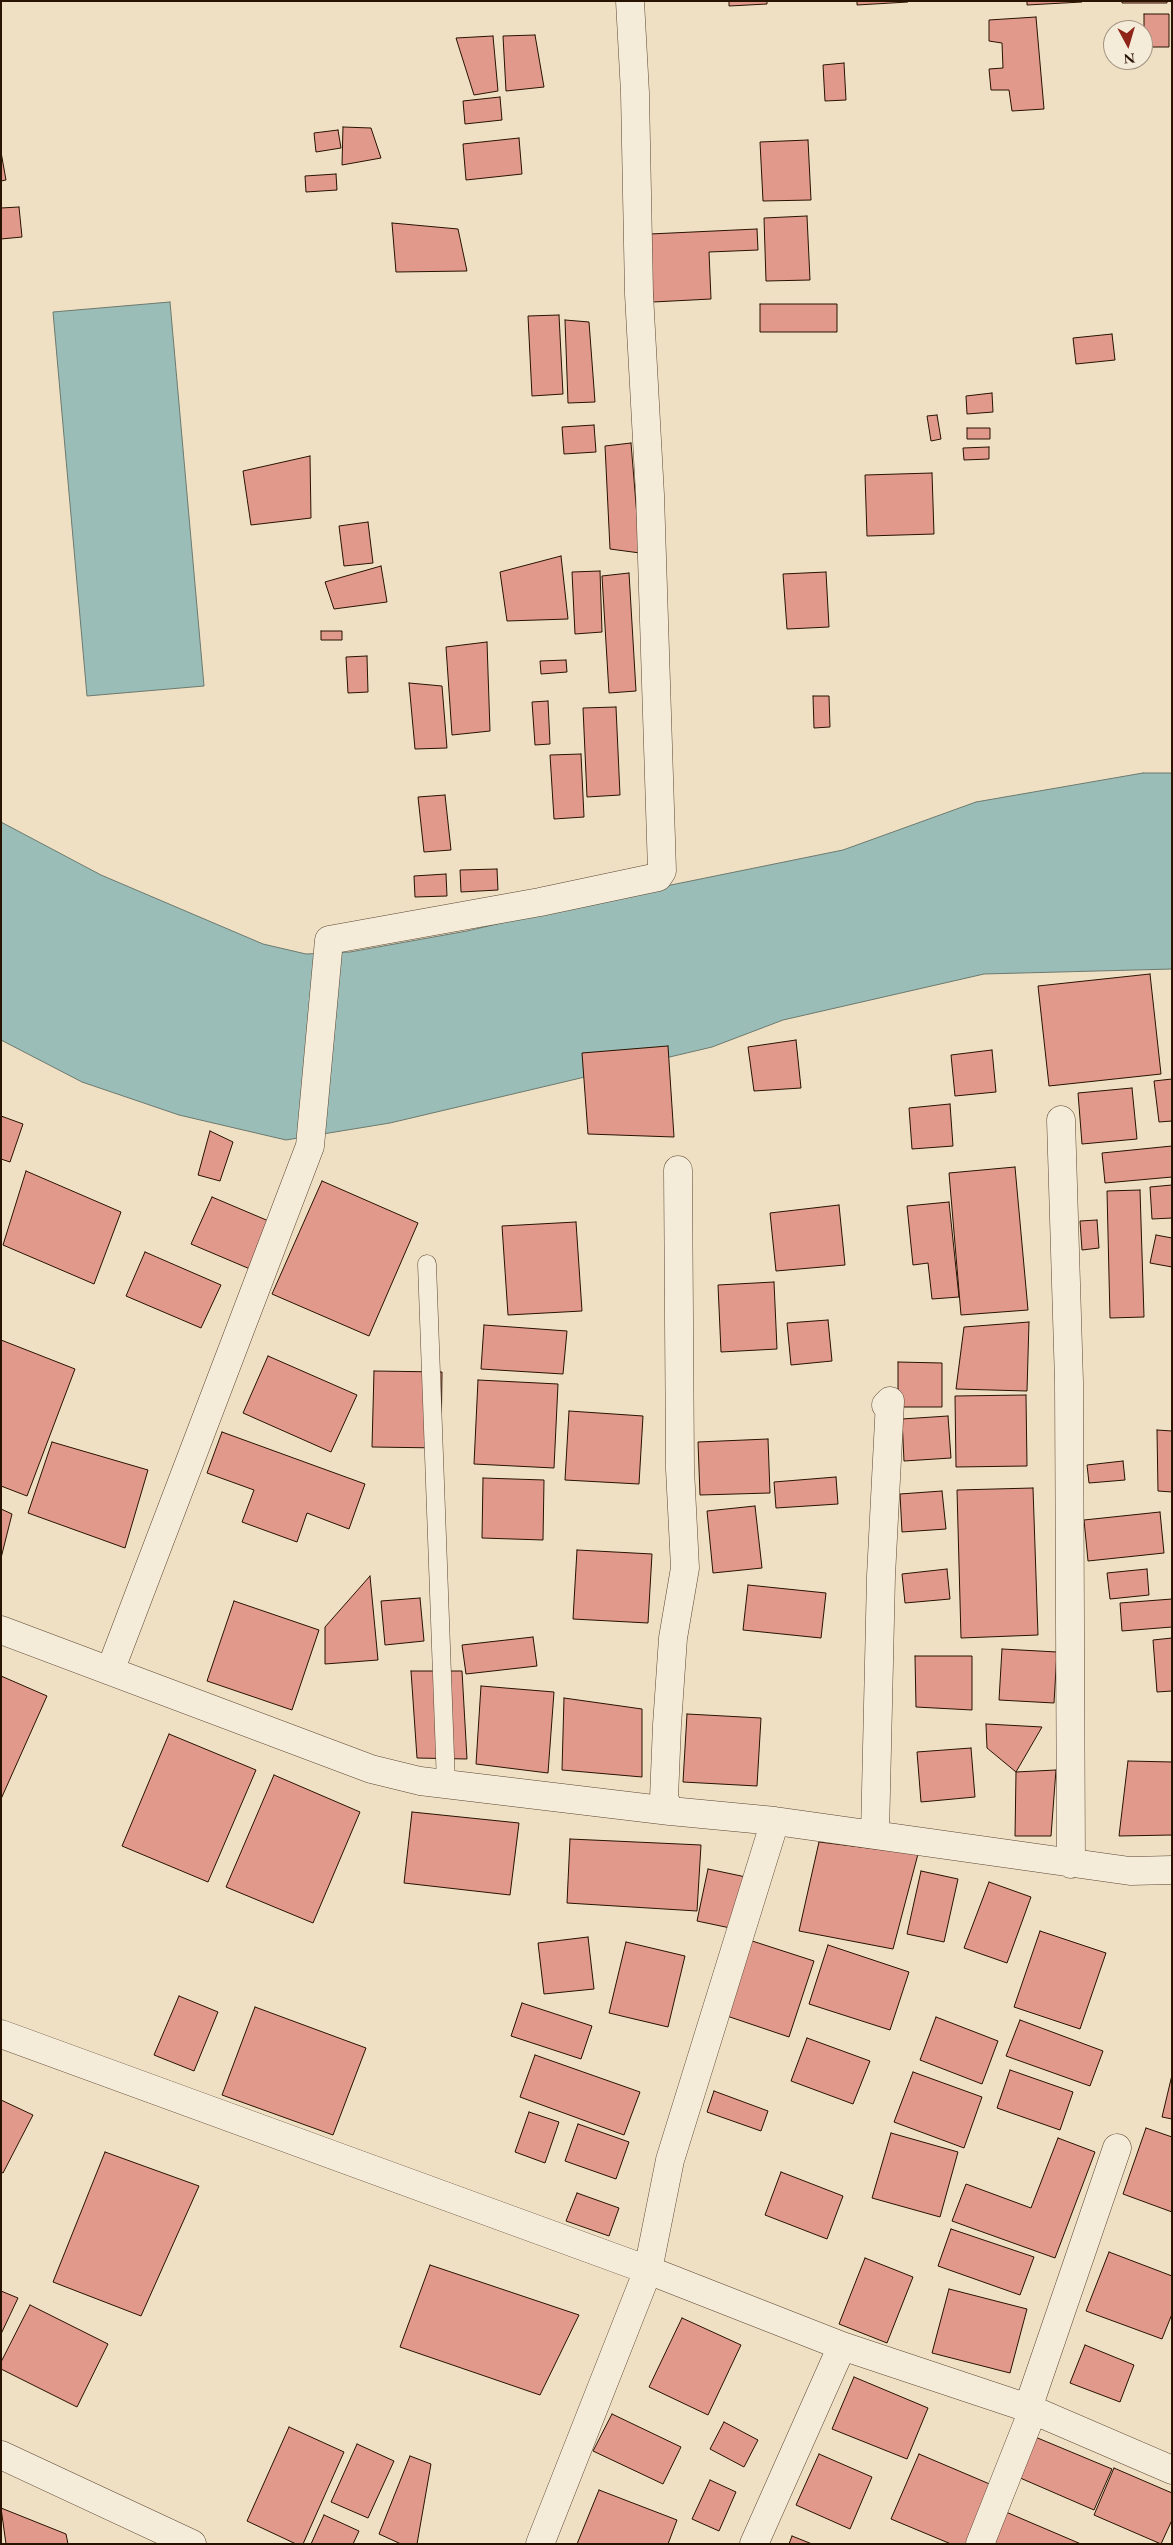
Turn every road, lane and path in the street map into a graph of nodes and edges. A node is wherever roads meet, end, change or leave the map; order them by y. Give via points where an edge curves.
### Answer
1 (630, 1) edge
2 (1061, 1120) dead end
3 (678, 1170) dead end
4 (427, 1264) dead end
5 (886, 1405) dead end
6 (1, 1630) edge
7 (110, 1671) junction
8 (446, 1784) junction
9 (670, 1812) junction
10 (775, 1821) junction
11 (875, 1834) junction
12 (1071, 1864) junction
13 (1172, 1870) edge
14 (1, 2034) edge
15 (1116, 2148) dead end
16 (648, 2270) junction
17 (842, 2346) junction
18 (1030, 2409) junction
19 (1, 2455) edge
20 (1172, 2470) edge
21 (166, 2538) edge
22 (192, 2544) edge
23 (540, 2544) edge
24 (754, 2544) edge
25 (980, 2544) edge

1 - 7 street via 662,870 658,877 540,902 329,940 310,1146
2 - 12 street via 1069,1382
3 - 9 street via 680,1469 685,1568 673,1638 667,1725 664,1798
4 - 8 lane
5 - 11 street via 890,1400 881,1576
6 - 7 street
7 - 8 street via 371,1769
8 - 9 street
9 - 10 street
10 - 11 street
10 - 16 street via 670,2160
11 - 12 street
12 - 13 street via 1130,1871
14 - 16 street
15 - 18 street
16 - 17 street
16 - 23 street
17 - 18 street
17 - 24 street
18 - 20 street
18 - 25 street
19 - 21 street
21 - 22 street

